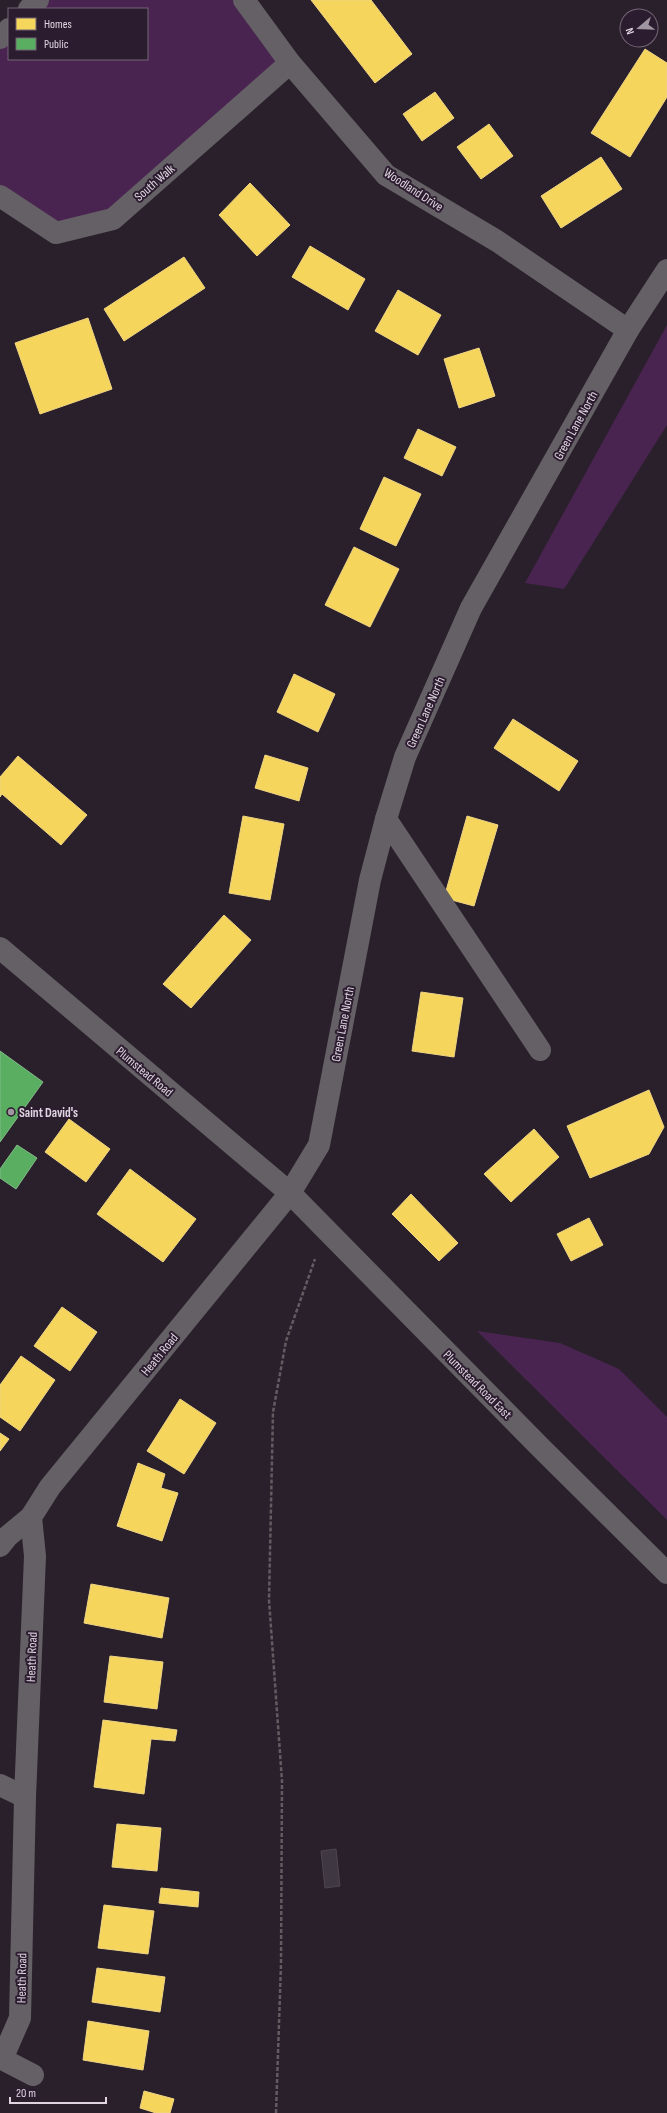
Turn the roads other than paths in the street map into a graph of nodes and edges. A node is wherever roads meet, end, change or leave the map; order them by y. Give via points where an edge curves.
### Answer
1 (38, 0) edge
2 (244, 0) edge
3 (30, 8) edge
4 (8, 30) edge
5 (0, 38) edge
6 (290, 63) junction
7 (0, 196) edge
8 (667, 270) edge
9 (628, 330) junction
10 (386, 819) junction
11 (0, 948) edge
12 (540, 1050) dead end
13 (290, 1193) junction
14 (31, 1517) junction
15 (0, 1546) edge
16 (667, 1572) edge
17 (0, 1785) edge
18 (25, 1797) junction
19 (1, 2058) edge
20 (33, 2075) dead end

1 - 3 street
2 - 6 street, Woodland Drive
4 - 5 street
6 - 7 street, South Walk via 113,219 56,233
6 - 9 street, Woodland Drive via 386,175 497,241
8 - 9 street, Green Lane North
9 - 10 street, Green Lane North via 471,608 406,757
10 - 12 street
10 - 13 street, Green Lane North via 370,880 319,1145
11 - 13 street, Plumstead Road
13 - 14 street, Heath Road via 50,1487
13 - 16 street, Plumstead Road East
14 - 15 street, Heath Road
14 - 18 street, Heath Road via 35,1556
17 - 18 street
18 - 19 street, Heath Road via 20,2018
19 - 20 street, Heath Road

